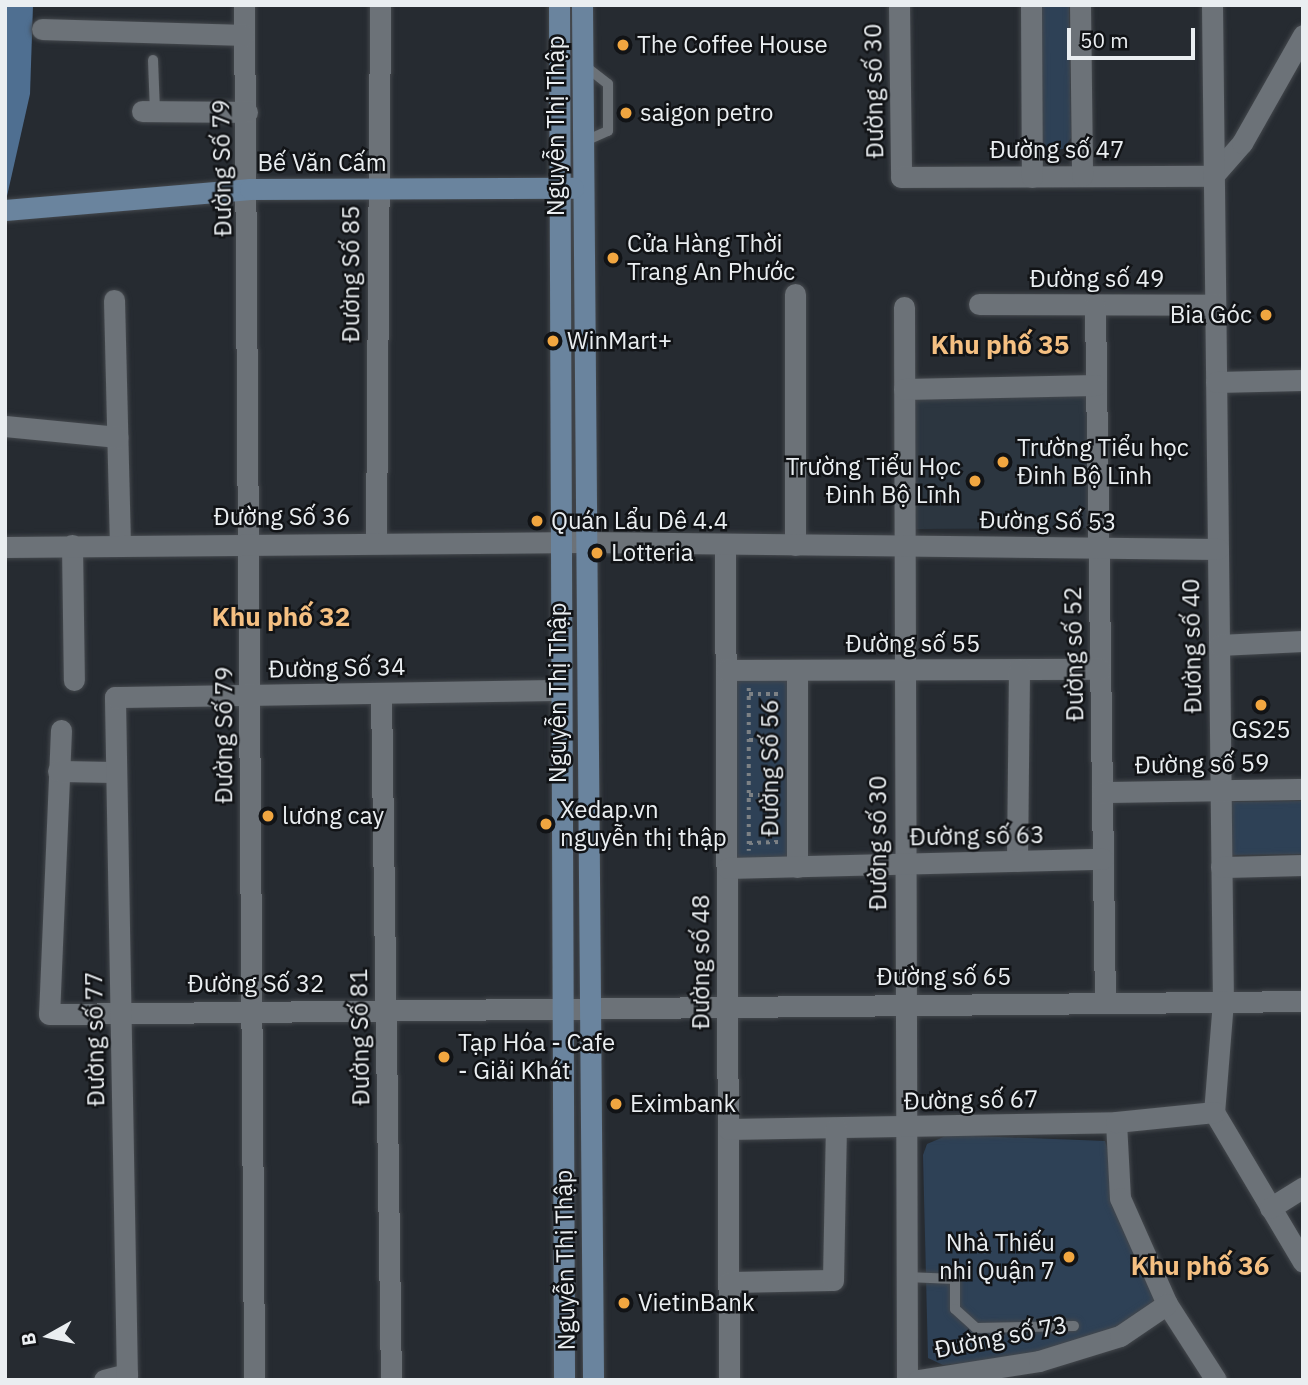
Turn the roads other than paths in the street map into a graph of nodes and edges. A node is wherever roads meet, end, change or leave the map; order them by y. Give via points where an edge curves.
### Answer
1 (244, 5) edge
2 (380, 5) edge
3 (559, 5) edge
4 (582, 5) edge
5 (899, 5) edge
6 (1031, 5) edge
7 (1080, 5) edge
8 (1212, 5) edge
9 (42, 29) dead end
10 (244, 35) junction
11 (1303, 35) edge
12 (153, 60) dead end
13 (149, 111) joint
14 (247, 112) junction
15 (1082, 176) junction
16 (1213, 176) junction
17 (901, 177) joint
18 (1032, 177) junction
19 (250, 188) junction
20 (559, 188) junction
21 (583, 188) junction
22 (378, 190) junction
23 (5, 210) edge
24 (795, 294) dead end
25 (114, 300) dead end
26 (979, 304) dead end
27 (1215, 305) junction
28 (1095, 306) junction
29 (904, 307) dead end
30 (1303, 380) edge
31 (1216, 382) junction
32 (1096, 385) junction
33 (904, 389) junction
34 (5, 426) edge
35 (117, 438) junction
36 (376, 542) junction
37 (559, 542) junction
38 (583, 542) junction
39 (120, 543) junction
40 (250, 544) junction
41 (725, 544) junction
42 (72, 545) junction
43 (795, 545) junction
44 (905, 546) junction
45 (5, 547) edge
46 (1098, 548) junction
47 (1218, 550) junction
48 (1303, 641) edge
49 (1219, 645) junction
50 (1019, 669) junction
51 (1100, 669) junction
52 (726, 670) junction
53 (797, 670) junction
54 (905, 670) junction
55 (74, 680) dead end
56 (560, 690) junction
57 (381, 693) junction
58 (251, 695) junction
59 (115, 697) joint
60 (61, 730) dead end
61 (58, 771) junction
62 (116, 772) junction
63 (1303, 789) edge
64 (1220, 790) junction
65 (1102, 792) junction
66 (1103, 859) junction
67 (1017, 861) junction
68 (904, 864) junction
69 (1303, 865) edge
70 (797, 867) junction
71 (1221, 867) junction
72 (727, 868) junction
73 (1223, 1001) junction
74 (1303, 1001) edge
75 (1105, 1002) junction
76 (904, 1004) junction
77 (727, 1006) junction
78 (560, 1007) junction
79 (587, 1007) junction
80 (120, 1010) junction
81 (250, 1010) junction
82 (385, 1010) junction
83 (1214, 1112) junction
84 (1116, 1122) junction
85 (836, 1128) junction
86 (905, 1128) junction
87 (728, 1129) junction
88 (1303, 1187) edge
89 (1270, 1208) junction
90 (1303, 1262) edge
91 (906, 1277) junction
92 (729, 1282) junction
93 (1167, 1304) junction
94 (1074, 1326) dead end
95 (127, 1377) edge
96 (104, 1380) edge
97 (254, 1380) edge
98 (391, 1380) edge
99 (564, 1380) edge
100 (593, 1380) edge
101 (730, 1380) edge
102 (907, 1380) edge
103 (918, 1380) edge
104 (1216, 1380) edge

1 - 10 street, Đường Số 79
2 - 22 street, Đường Số 85
3 - 20 main road, Nguyễn Thị Thập
4 - 21 main road, Nguyễn Thị Thập
5 - 17 street, Đường số 30
6 - 18 street
7 - 15 street
8 - 16 street, Đường số 40
9 - 10 street
10 - 14 street, Đường Số 79
11 - 16 street via 1242,142
12 - 13 lane
13 - 14 street
14 - 19 street, Đường Số 79
15 - 16 street, Đường số 47
15 - 18 street, Đường số 47
16 - 27 street, Đường số 40
17 - 18 street, Đường số 47
19 - 22 main road, Bế Văn Cấm
19 - 23 main road, Bế Văn Cấm
19 - 40 street, Đường Số 79
20 - 21 main road, Bế Văn Cấm
20 - 22 main road, Bế Văn Cấm
20 - 37 main road, Nguyễn Thị Thập
21 - 38 main road, Nguyễn Thị Thập
22 - 36 street, Đường Số 85
24 - 43 street
25 - 35 street
26 - 28 street, Đường số 49
27 - 28 street, Đường số 49
27 - 31 street, Đường số 40
28 - 32 street, Đường số 52
29 - 33 street, Đường số 30
30 - 31 street
31 - 47 street, Đường số 40
32 - 33 street
32 - 46 street, Đường số 52
33 - 44 street, Đường số 30
34 - 35 street
35 - 39 street
36 - 37 street, Đường Số 36
36 - 40 street, Đường Số 36
37 - 38 street, Đường Số 36
37 - 56 main road, Nguyễn Thị Thập
38 - 41 street, Đường Số 53
38 - 79 main road, Nguyễn Thị Thập
39 - 40 street, Đường Số 36
39 - 42 street, Đường Số 36
40 - 58 street, Đường Số 79
41 - 43 street, Đường Số 53
41 - 52 street, Đường số 48
42 - 45 street, Đường Số 36
42 - 55 street
43 - 44 street, Đường Số 53
44 - 46 street, Đường Số 53
44 - 54 street, Đường số 30
46 - 47 street, Đường Số 53
46 - 51 street, Đường số 52
47 - 49 street, Đường số 40
48 - 49 street
49 - 64 street, Đường số 40
50 - 51 street, Đường số 55
50 - 54 street, Đường số 55
50 - 67 street
51 - 65 street, Đường số 52
52 - 53 street, Đường số 55
52 - 72 street, Đường số 48
53 - 54 street, Đường số 55
53 - 70 street, Đường Số 56
54 - 68 street, Đường số 30
56 - 57 street, Đường Số 34
56 - 78 main road, Nguyễn Thị Thập
57 - 58 street, Đường Số 34
57 - 82 street, Đường Số 81
58 - 59 street, Đường Số 34
58 - 81 street, Đường Số 79
59 - 62 street, Đường số 77
60 - 61 street
61 - 62 street
61 - 80 street, Đường Số 32 via 49,1014
62 - 80 street, Đường số 77
63 - 64 street, Đường số 59
64 - 65 street, Đường số 59
64 - 71 street, Đường số 40
65 - 66 street, Đường số 52
66 - 67 street, Đường số 63
66 - 75 street, Đường số 52
67 - 68 street, Đường số 63
68 - 70 street, Đường số 63
68 - 76 street, Đường số 30
69 - 71 street
70 - 72 street, Đường số 63
71 - 73 street, Đường số 40
72 - 77 street, Đường số 48
73 - 74 street, Đường số 65
73 - 75 street, Đường số 65
73 - 83 street, Đường số 40
75 - 76 street, Đường số 65
76 - 77 street, Đường số 65
76 - 86 street, Đường số 30
77 - 79 street, Đường số 65
77 - 87 street, Đường số 48
78 - 79 street, Đường số 65
78 - 82 street, Đường Số 32
78 - 99 main road, Nguyễn Thị Thập
79 - 100 main road, Nguyễn Thị Thập
80 - 81 street, Đường Số 32
80 - 95 street, Đường số 77
81 - 82 street, Đường Số 32
81 - 97 street, Đường Số 79
82 - 98 street, Đường Số 81
83 - 84 street, Đường số 67
83 - 89 street
84 - 86 street, Đường số 67
84 - 93 street via 1121,1198
85 - 86 street, Đường số 67
85 - 87 street, Đường số 67
85 - 92 street via 833,1280
86 - 91 street, Đường số 30
87 - 92 street, Đường số 48
88 - 89 street
89 - 90 street
91 - 94 lane via 955,1279 955,1309 976,1328
91 - 102 street, Đường số 30
92 - 101 street, Đường số 48
93 - 103 street, Đường số 73 via 1120,1336 1039,1361
93 - 104 street
95 - 96 street

